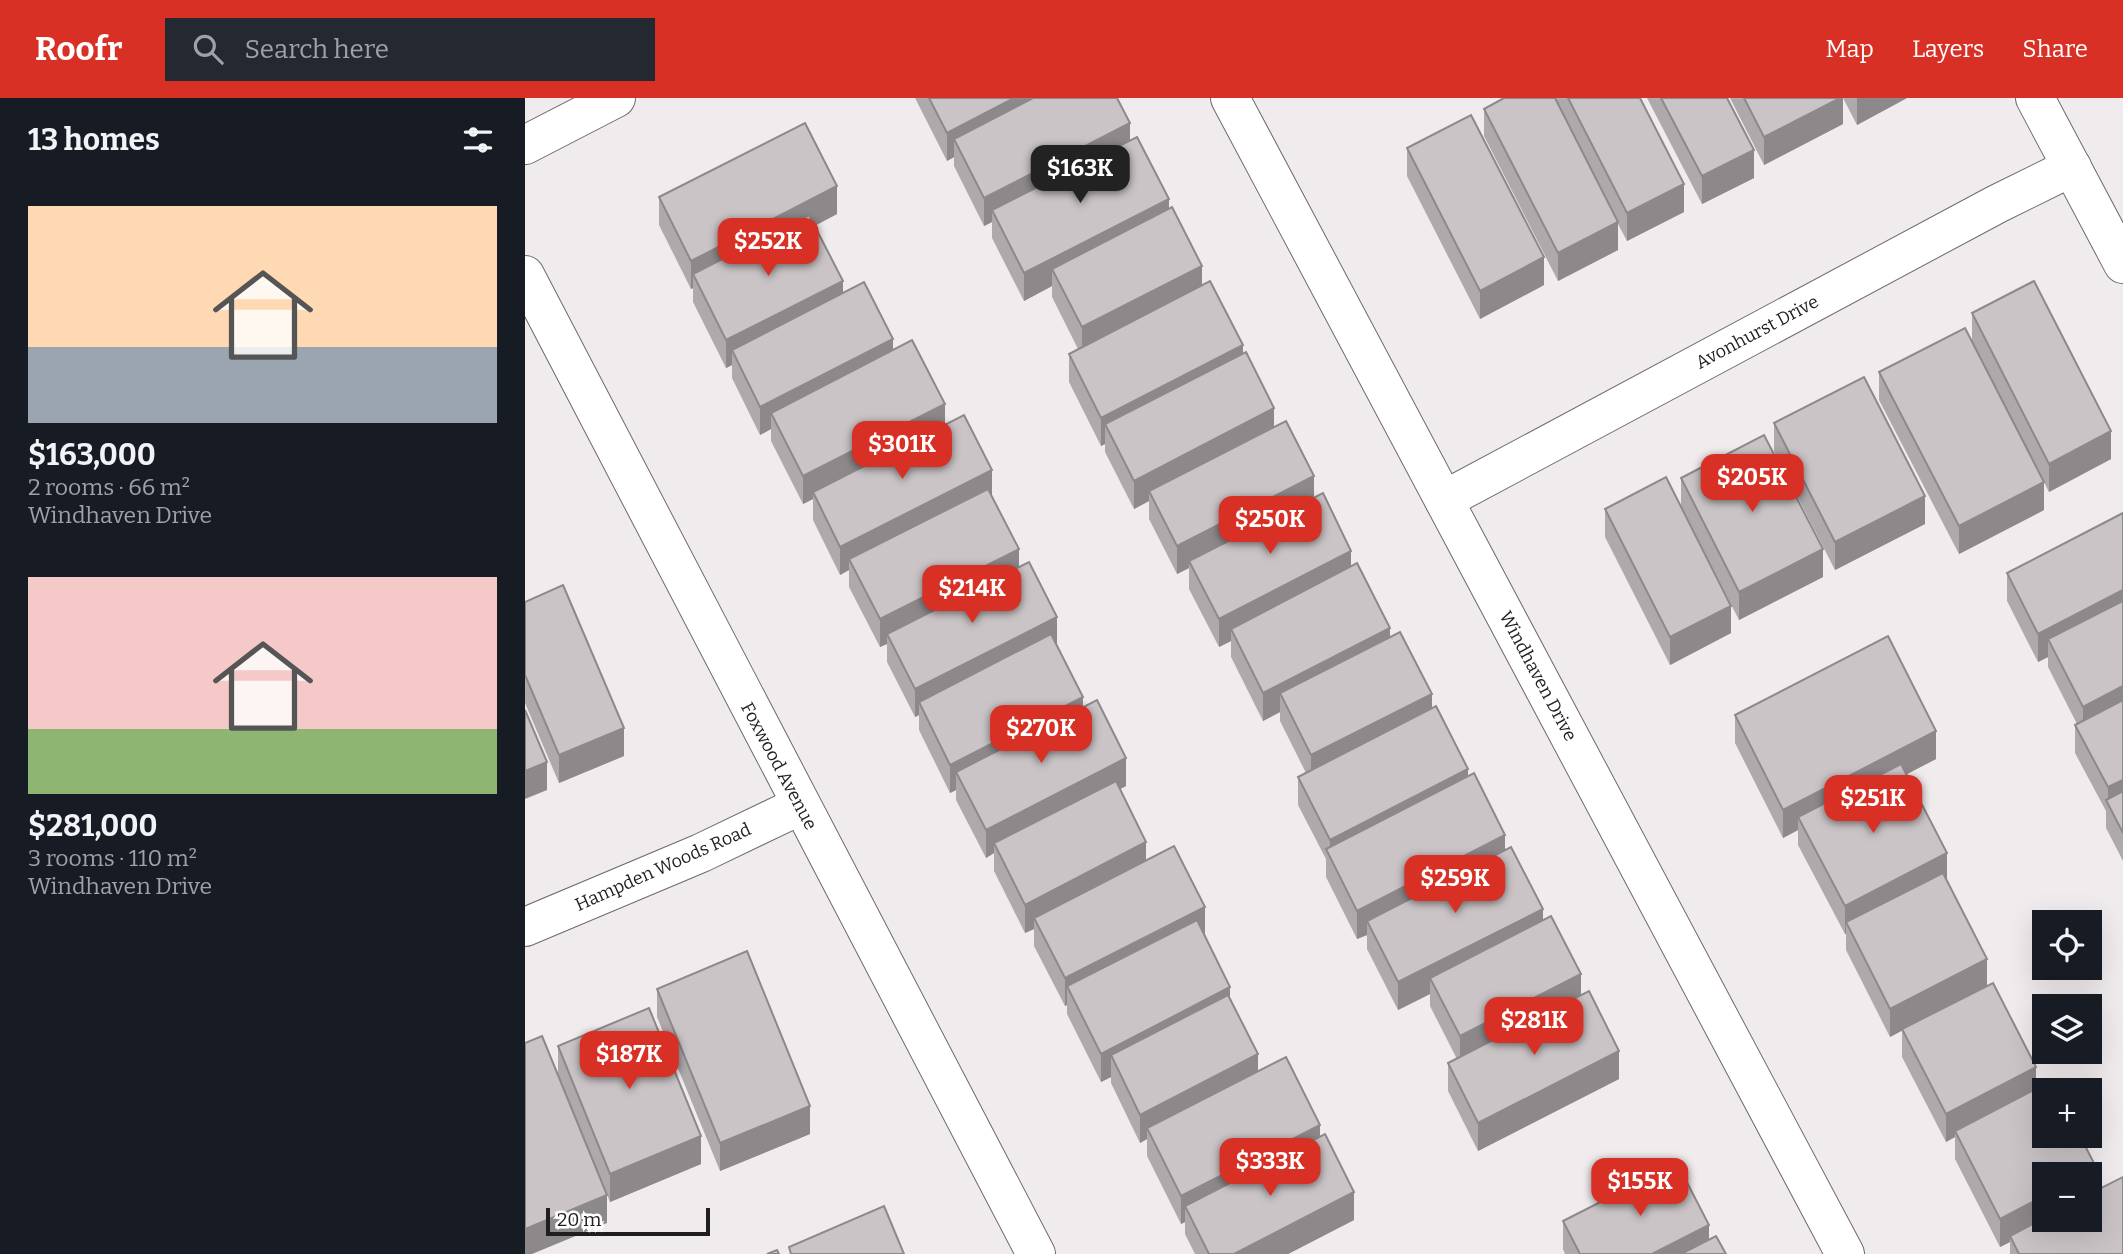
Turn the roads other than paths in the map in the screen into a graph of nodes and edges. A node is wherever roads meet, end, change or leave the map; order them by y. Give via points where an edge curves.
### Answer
1 (616, 98) edge
2 (1230, 98) edge
3 (2035, 98) edge
4 (525, 145) edge
5 (2072, 167) junction
6 (2123, 264) edge
7 (525, 275) edge
8 (1444, 500) junction
9 (799, 806) junction
10 (525, 927) edge
11 (1035, 1254) edge
12 (1845, 1254) edge

1 - 4 street
2 - 8 street, Windhaven Drive
3 - 5 street
5 - 6 street
5 - 8 street, Avonhurst Drive
7 - 9 street, Foxwood Avenue
8 - 12 street, Windhaven Drive
9 - 10 street, Hampden Woods Road
9 - 11 street, Foxwood Avenue

